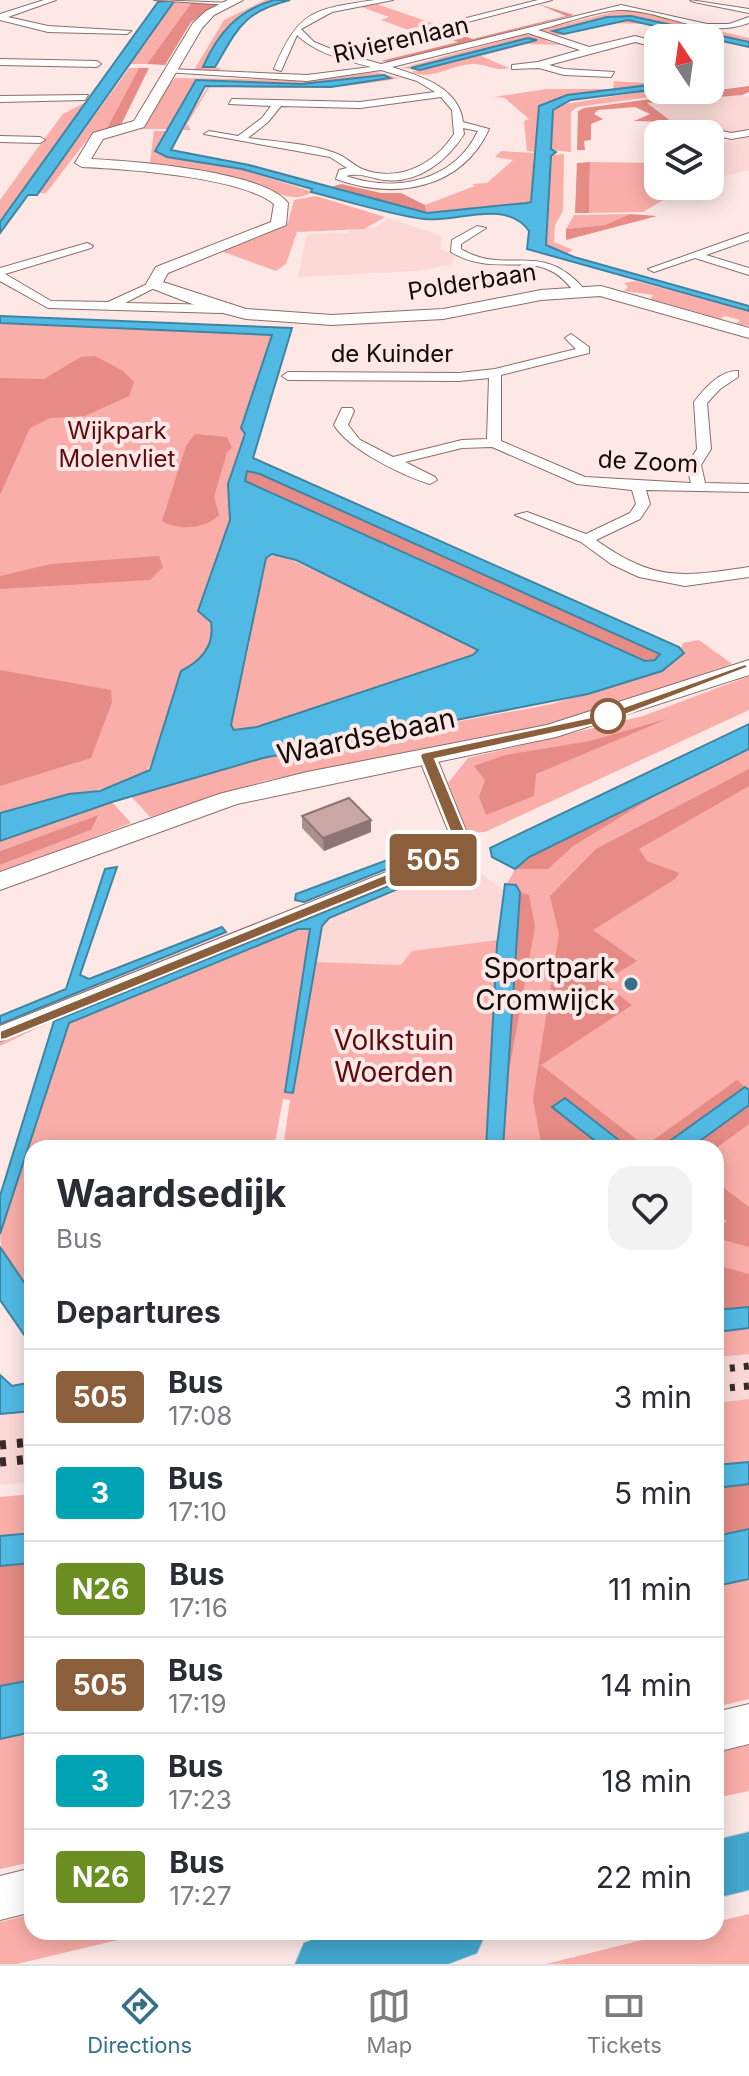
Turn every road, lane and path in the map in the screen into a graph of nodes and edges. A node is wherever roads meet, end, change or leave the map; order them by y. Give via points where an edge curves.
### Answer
1 (52, 0) edge
2 (158, 0) edge
3 (179, 0) edge
4 (389, 0) edge
5 (546, 0) edge
6 (694, 0) edge
7 (233, 1) edge
8 (561, 5) dead end
9 (576, 10) dead end
10 (749, 11) edge
11 (590, 15) junction
12 (0, 17) edge
13 (749, 20) edge
14 (297, 30) junction
15 (127, 31) dead end
16 (529, 31) junction
17 (644, 41) edge
18 (589, 50) junction
19 (336, 53) junction
20 (0, 62) edge
21 (97, 64) dead end
22 (539, 65) junction
23 (388, 67) junction
24 (515, 67) dead end
25 (278, 69) dead end
26 (169, 72) junction
27 (611, 74) dead end
28 (441, 94) junction
29 (85, 97) dead end
30 (0, 99) edge
31 (232, 102) dead end
32 (277, 105) junction
33 (460, 124) junction
34 (749, 133) edge
35 (209, 134) dead end
36 (724, 134) edge
37 (731, 136) junction
38 (241, 138) junction
39 (724, 138) edge
40 (0, 139) edge
41 (40, 140) dead end
42 (355, 169) junction
43 (414, 172) junction
44 (434, 176) junction
45 (481, 228) dead end
46 (749, 236) edge
47 (87, 246) dead end
48 (699, 256) junction
49 (654, 269) dead end
50 (749, 272) edge
51 (0, 274) edge
52 (154, 284) junction
53 (579, 290) junction
54 (110, 306) junction
55 (221, 309) junction
56 (749, 333) edge
57 (571, 338) dead end
58 (495, 373) junction
59 (734, 374) dead end
60 (288, 376) dead end
61 (347, 411) dead end
62 (494, 443) junction
63 (396, 460) junction
64 (430, 480) dead end
65 (638, 486) junction
66 (699, 487) junction
67 (749, 488) edge
68 (522, 515) dead end
69 (586, 539) junction
70 (749, 572) edge
71 (749, 667) edge
72 (427, 756) junction
73 (0, 882) edge
74 (0, 1034) edge
75 (749, 1724) edge
76 (724, 1730) edge
77 (749, 1861) edge
78 (724, 1867) edge
79 (24, 1892) edge
80 (0, 1898) edge
81 (423, 1940) edge
82 (325, 1964) edge

1 - 12 street
2 - 3 street
3 - 7 street
4 - 14 street via 332,11
5 - 8 street
5 - 19 street
6 - 10 street
7 - 26 street via 197,26
9 - 11 street
11 - 13 street, Rivierenlaan via 629,8 719,27
11 - 16 street, Rivierenlaan
12 - 15 street via 48,29
14 - 19 street via 302,39
14 - 25 street
16 - 18 street
16 - 23 street, Rivierenlaan
17 - 18 street
18 - 22 street
19 - 23 street
20 - 21 street
22 - 24 street
22 - 27 street
23 - 26 street, Rivierenlaan via 316,78
23 - 28 street
26 - 52 street via 139,124 98,136 82,163 201,173 268,193 281,203 278,225 162,270
28 - 32 street via 369,105
28 - 33 street
29 - 30 street
31 - 32 street
32 - 38 street
33 - 43 street via 453,144
33 - 44 street via 481,126 482,136 467,156
34 - 37 street
35 - 38 street
36 - 37 street
37 - 39 street
38 - 42 street via 333,155
40 - 41 street
42 - 43 street via 388,177
42 - 44 street via 340,177 390,188
43 - 44 street
45 - 53 street via 456,242 455,250 502,266 552,267
46 - 48 street
47 - 51 street
48 - 49 street
48 - 50 street
51 - 54 street via 48,304
52 - 54 street
52 - 55 street, Polderbaan
53 - 55 street, Polderbaan via 414,317 266,316
53 - 56 street, Polderbaan via 601,291
54 - 55 street
57 - 58 street via 589,354
58 - 60 street, de Kuinder
58 - 62 street
59 - 66 street via 700,402 704,449 694,465
61 - 63 street via 341,425 345,436
62 - 63 street via 462,444
62 - 65 street, de Zoom via 582,481
63 - 64 street
65 - 66 street, de Zoom
65 - 69 street via 643,504 635,516
66 - 67 street, de Zoom
68 - 69 street
69 - 70 street via 644,574 685,581
71 - 72 street, Waardsebaan via 604,718
72 - 73 street, Waardsebaan via 228,799
72 - 74 street via 464,848
75 - 76 street
77 - 78 highway
79 - 80 street
81 - 82 highway

